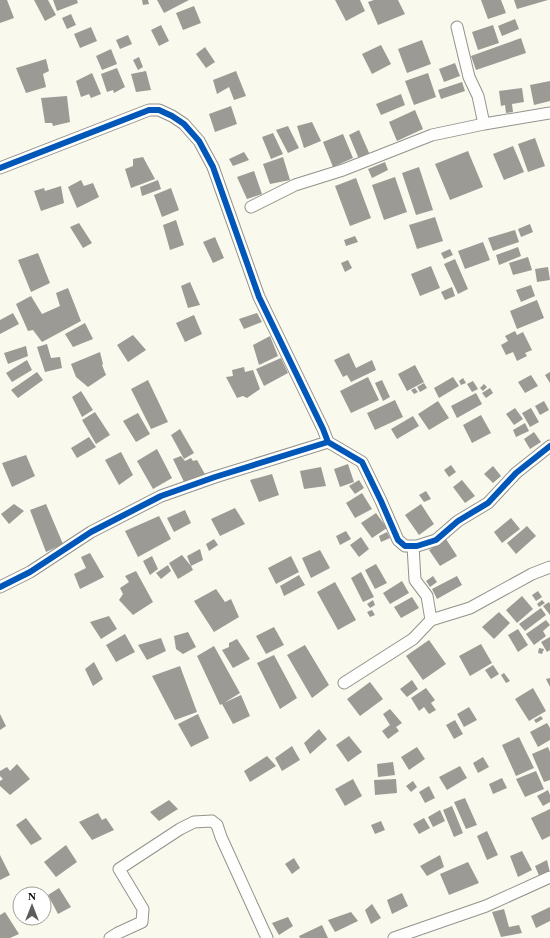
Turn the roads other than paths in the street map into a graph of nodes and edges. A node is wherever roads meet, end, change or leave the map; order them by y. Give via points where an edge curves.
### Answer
1 (457, 27) dead end
2 (550, 113) edge
3 (484, 124) junction
4 (0, 168) edge
5 (251, 207) dead end
6 (328, 442) junction
7 (550, 446) edge
8 (413, 546) junction
9 (550, 567) edge
10 (0, 587) edge
11 (432, 620) junction
12 (344, 683) dead end
13 (550, 877) edge
14 (110, 938) edge
15 (267, 938) edge
16 (394, 938) edge

1 - 3 street
2 - 3 street
3 - 5 street via 432,135 343,170 295,185
4 - 6 street via 149,110 160,110 184,124 199,141 213,167 259,297
6 - 8 street via 362,462 398,540 405,546
6 - 10 street via 215,476 161,496 91,532 30,572
7 - 8 street via 516,473 488,503 458,521 436,540
8 - 11 street via 415,580 427,596
9 - 11 street via 470,608
11 - 12 street via 413,639
13 - 16 street via 486,906
14 - 15 street via 142,922 143,908 119,869 180,829 194,822 204,821 217,824

